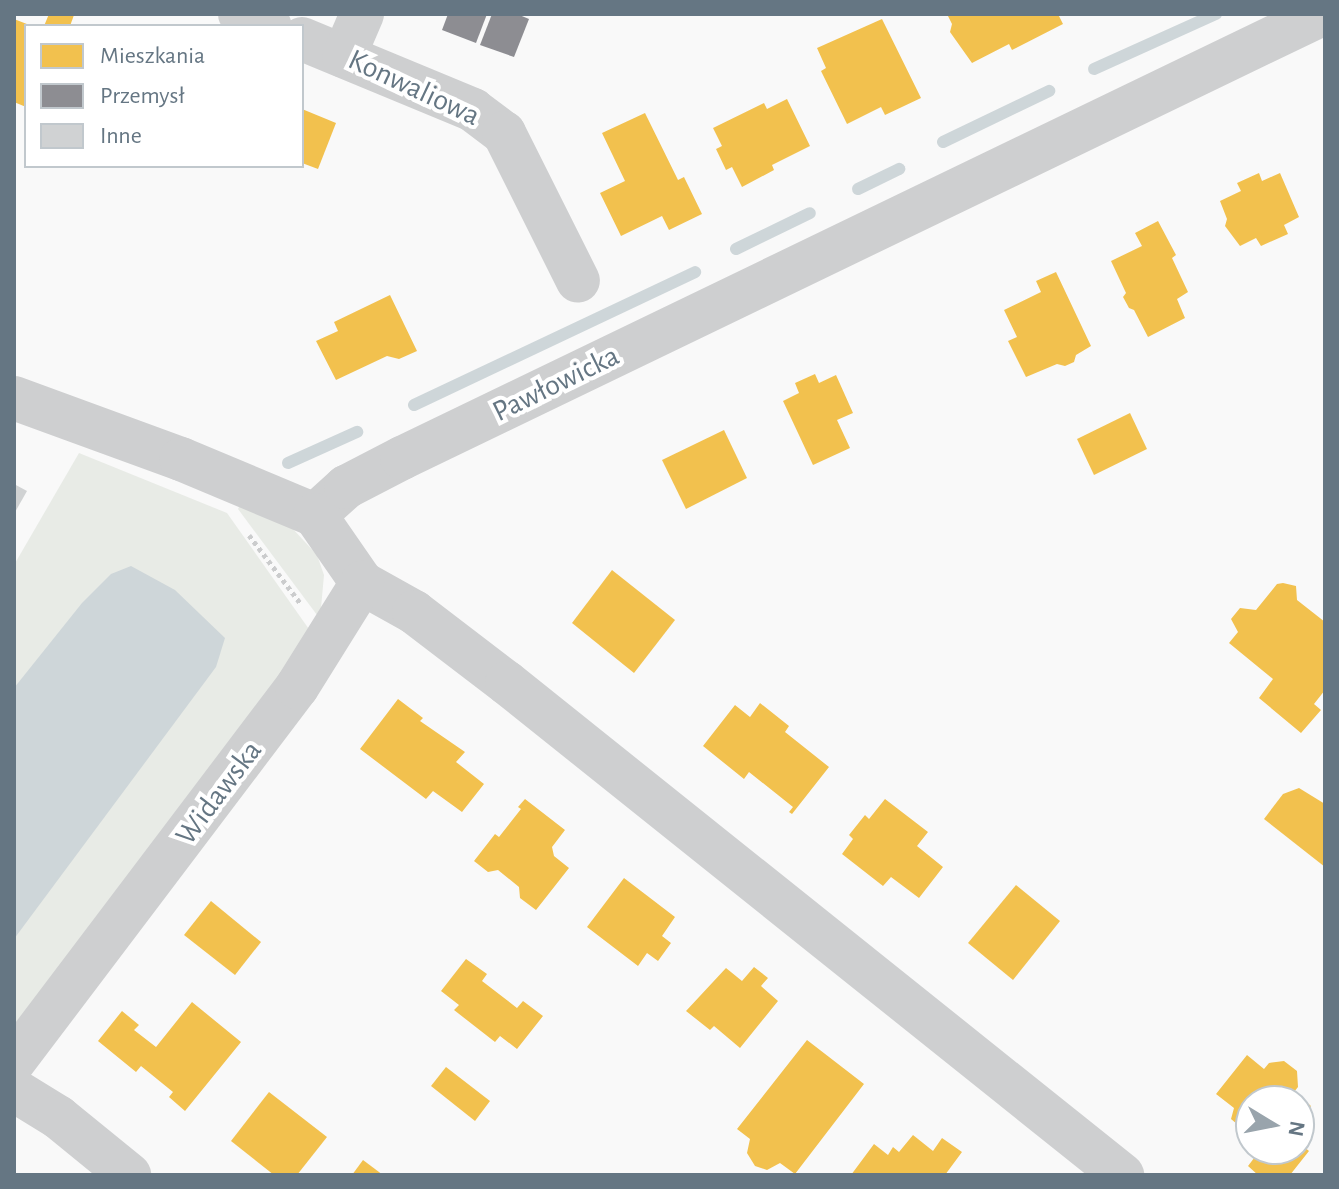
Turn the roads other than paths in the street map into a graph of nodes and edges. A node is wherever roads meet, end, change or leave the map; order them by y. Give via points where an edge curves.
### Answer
1 (240, 14) edge
2 (362, 14) edge
3 (1320, 14) edge
4 (265, 24) edge
5 (304, 40) edge
6 (344, 56) junction
7 (578, 281) dead end
8 (14, 398) edge
9 (315, 515) junction
10 (362, 583) junction
11 (14, 1061) edge
12 (14, 1090) edge
13 (129, 1175) edge
14 (1122, 1175) edge

1 - 4 street
2 - 6 street
3 - 9 street, Pawłowicka via 402,458 346,487
5 - 6 street, Konwaliowa
6 - 7 street, Konwaliowa via 473,110 504,133
8 - 9 street
9 - 10 street
10 - 11 street, Widawska via 243,761
10 - 14 street via 414,612 507,683
12 - 13 street via 58,1117

